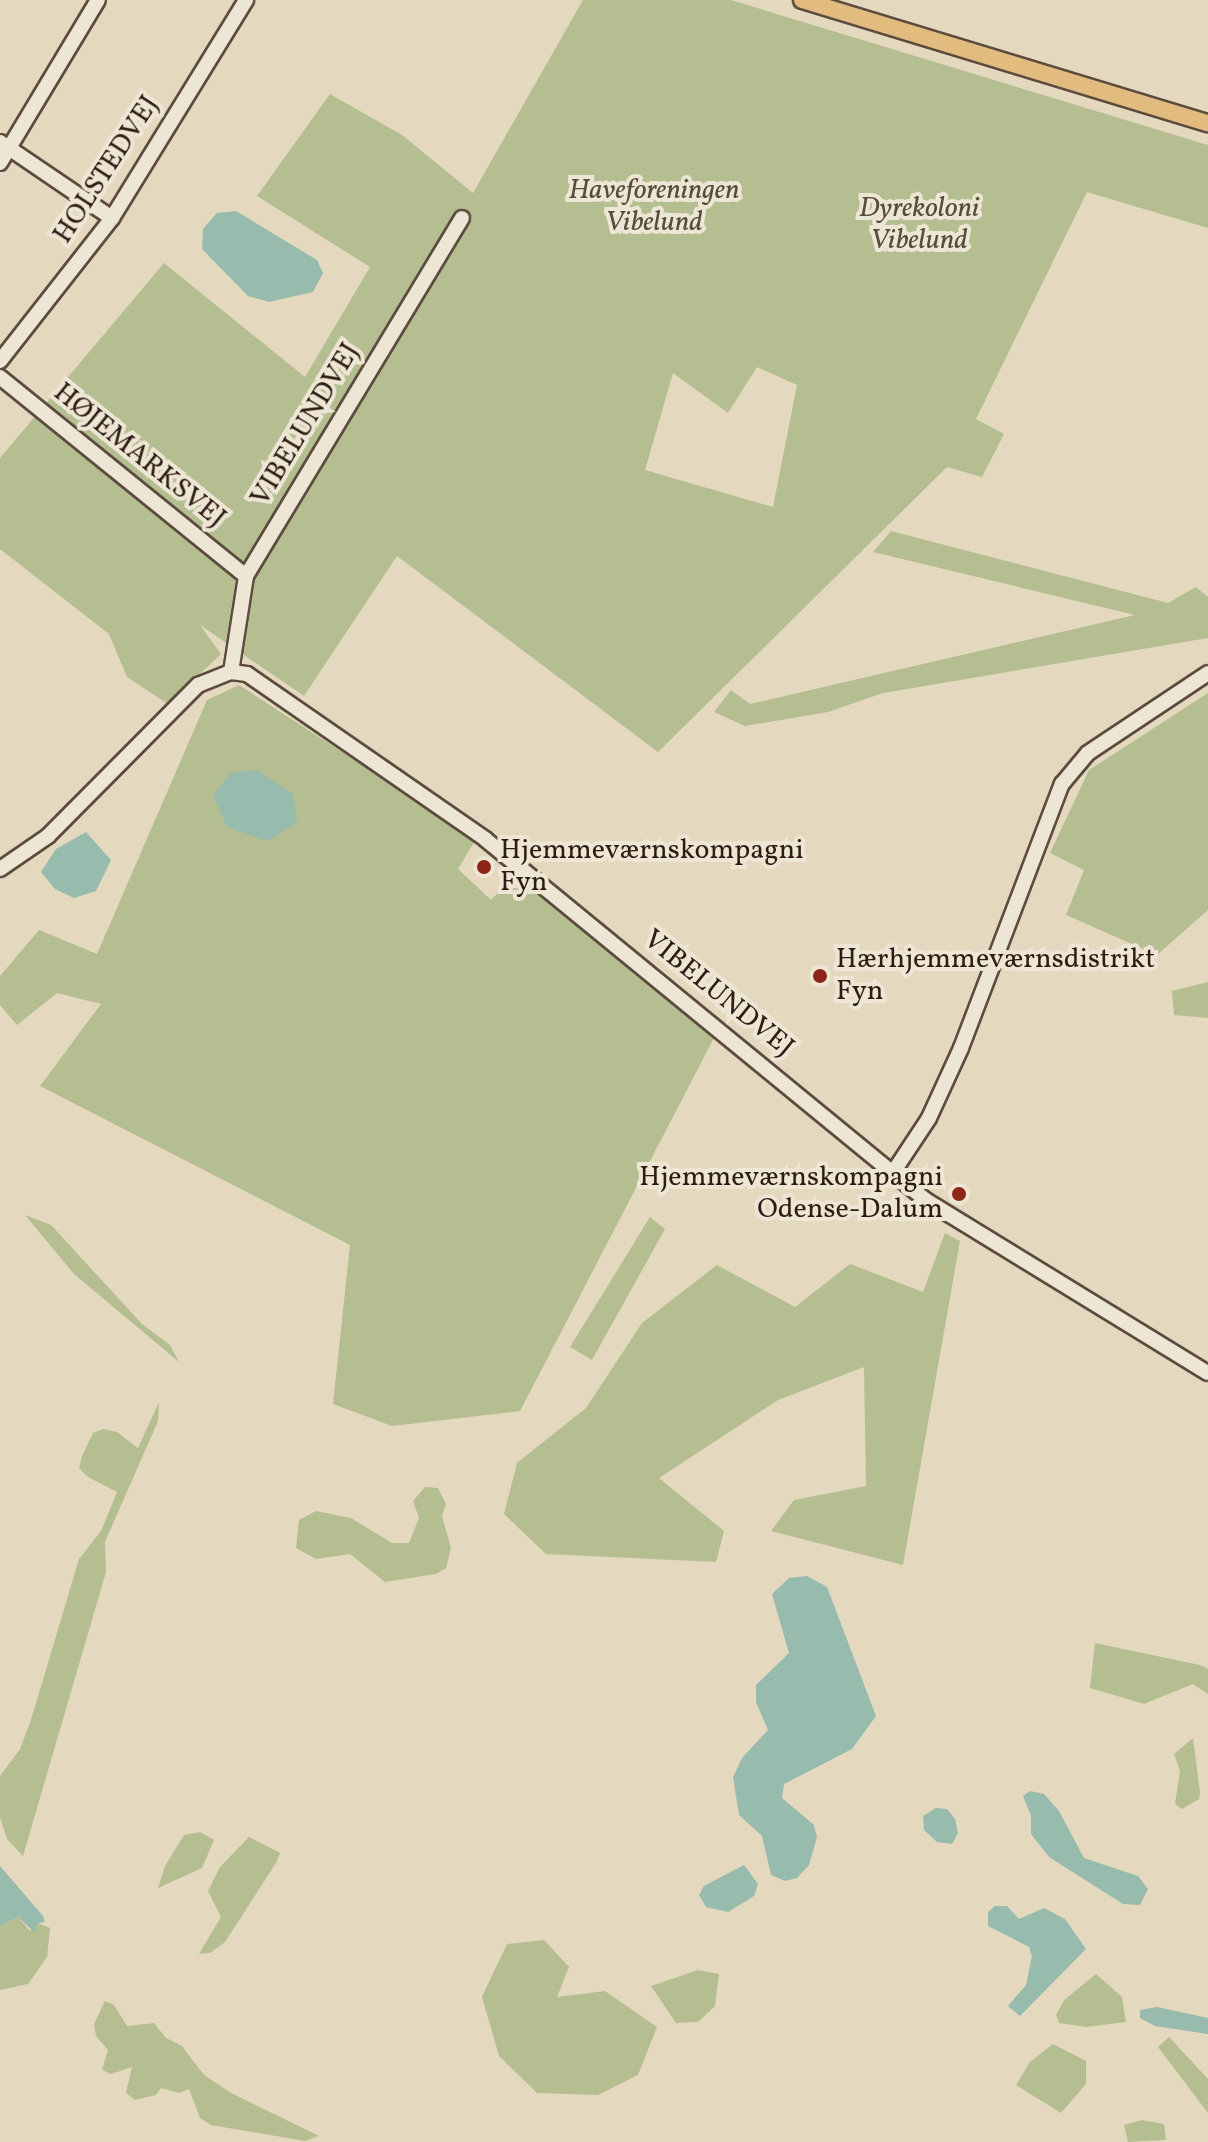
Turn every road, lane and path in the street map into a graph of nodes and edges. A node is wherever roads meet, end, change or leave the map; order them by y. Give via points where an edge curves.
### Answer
1 (98, 0) edge
2 (246, 0) edge
3 (802, 0) edge
4 (1208, 123) edge
5 (6, 145) edge
6 (0, 163) edge
7 (112, 218) junction
8 (462, 218) dead end
9 (0, 361) edge
10 (0, 377) edge
11 (246, 576) junction
12 (231, 672) junction
13 (1208, 673) edge
14 (0, 869) edge
15 (892, 1174) junction
16 (1208, 1373) edge

1 - 5 street
2 - 7 street, HOLSTEDVEJ
3 - 4 main road
5 - 6 street
5 - 7 street
7 - 9 street, HOLSTEDVEJ
8 - 11 street, VIBELUNDVEJ
10 - 11 street, HØJEMARKSVEJ
11 - 12 street, VIBELUNDVEJ
12 - 14 street via 198,685 48,836
12 - 15 street, VIBELUNDVEJ via 265,683 474,831
13 - 15 street via 1088,753 1062,784 961,1048 929,1118
15 - 16 street, VIBELUNDVEJ via 979,1236

